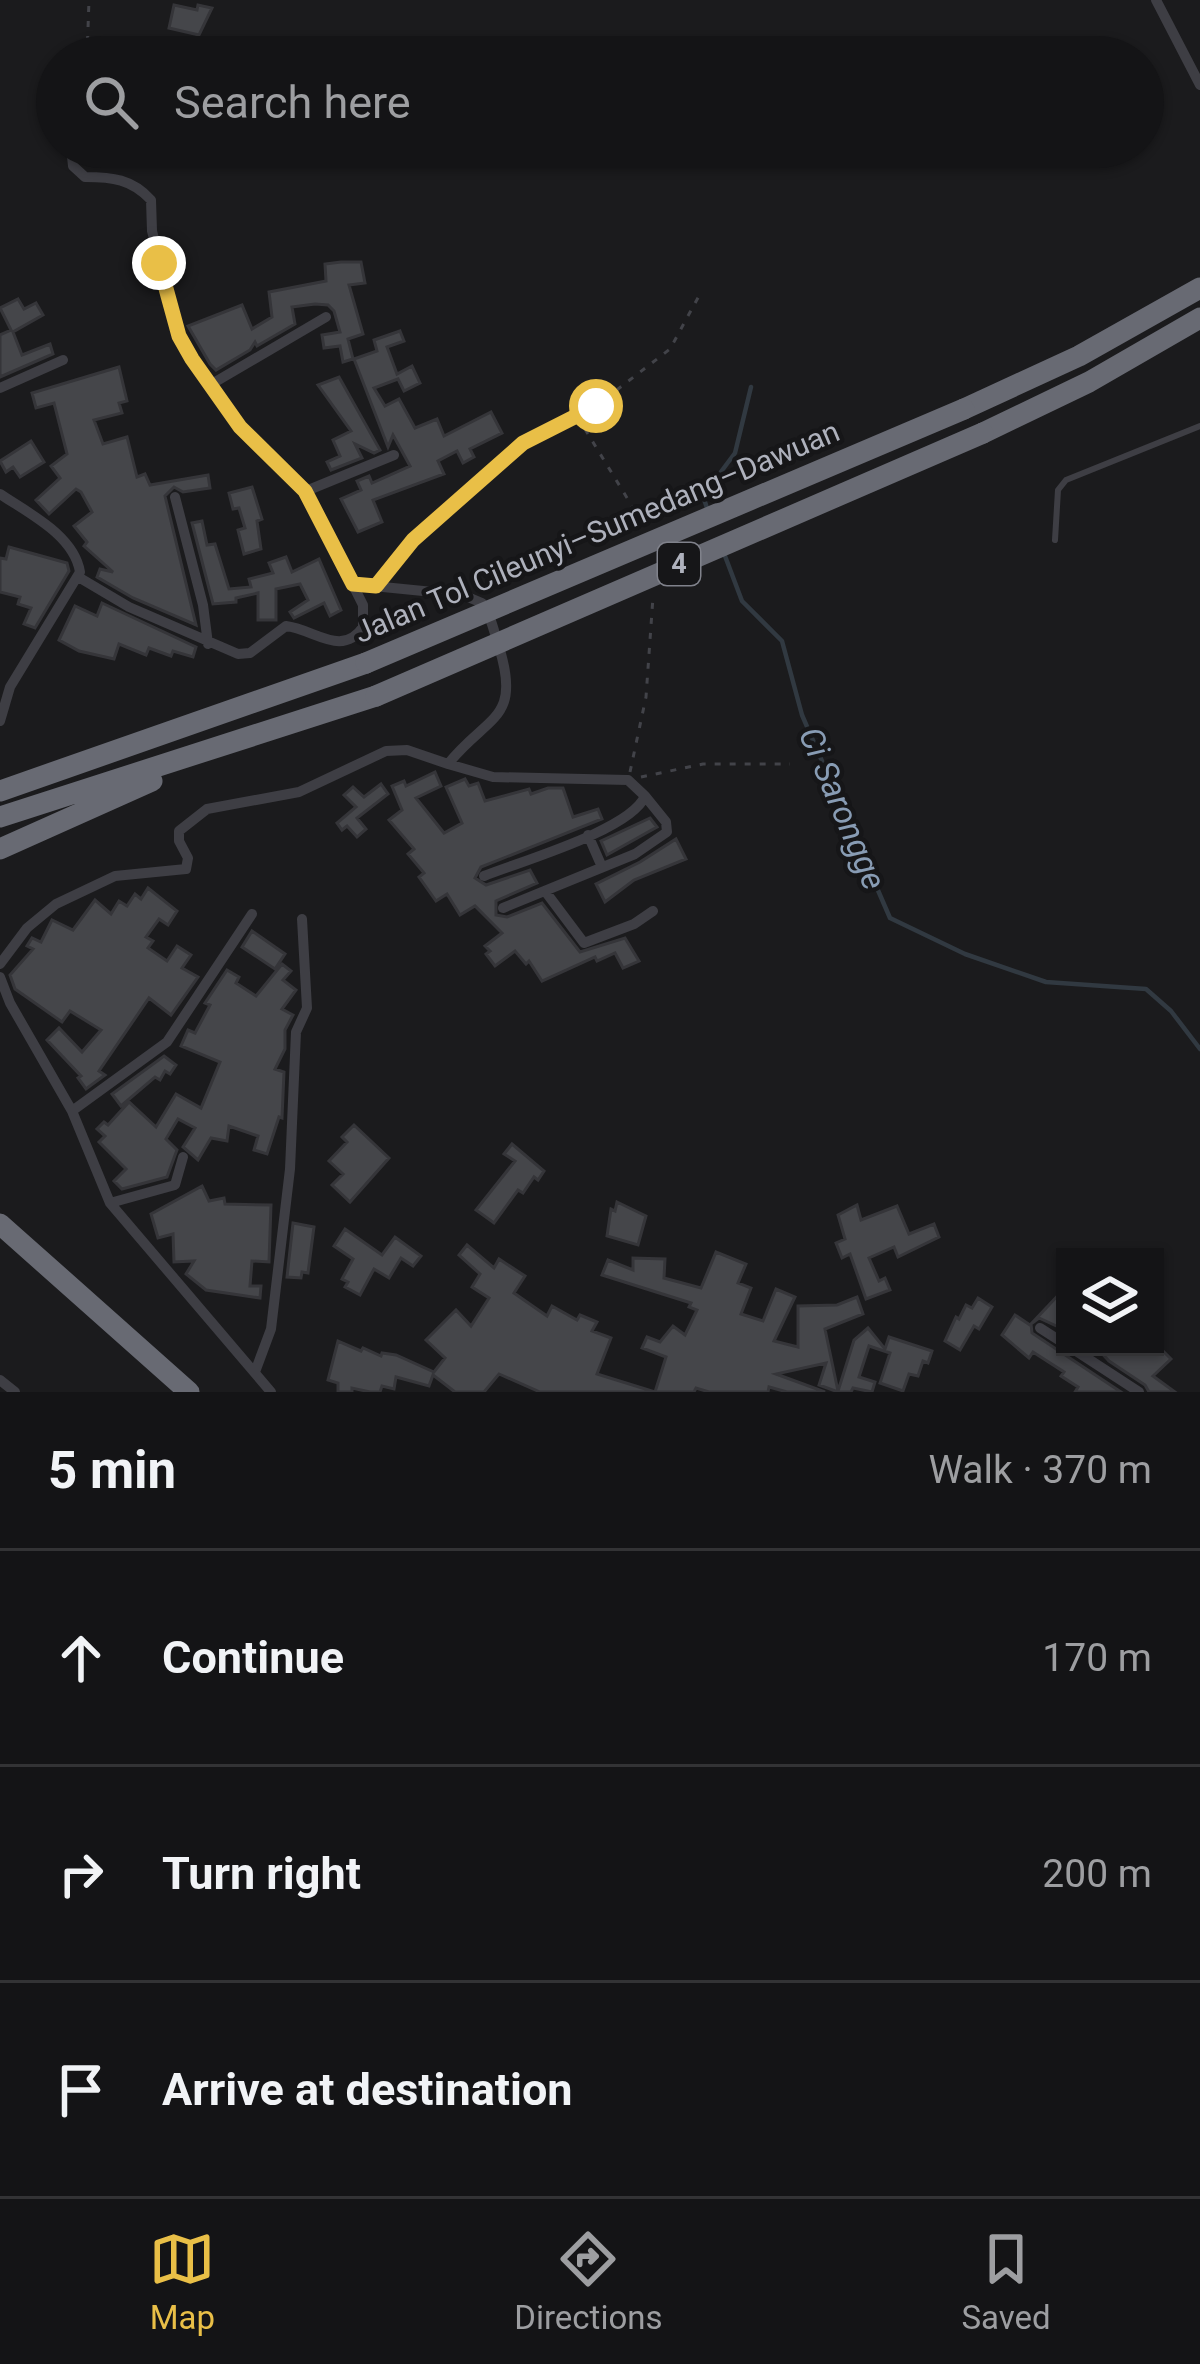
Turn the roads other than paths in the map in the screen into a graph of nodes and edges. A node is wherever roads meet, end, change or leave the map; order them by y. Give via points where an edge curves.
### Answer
1 (1156, 0) edge
2 (1200, 85) edge
3 (75, 168) edge
4 (1200, 288) edge
5 (326, 317) dead end
6 (1200, 318) edge
7 (63, 360) dead end
8 (210, 385) junction
9 (0, 388) edge
10 (1200, 426) edge
11 (394, 455) dead end
12 (305, 491) junction
13 (0, 494) edge
14 (175, 497) dead end
15 (1054, 540) dead end
16 (80, 578) junction
17 (353, 584) junction
18 (208, 644) junction
19 (0, 721) edge
20 (246, 739) junction
21 (448, 764) junction
22 (0, 789) edge
23 (645, 796) junction
24 (0, 817) edge
25 (588, 835) junction
26 (0, 849) edge
27 (602, 868) junction
28 (484, 876) dead end
29 (545, 891) junction
30 (503, 908) dead end
31 (653, 910) dead end
32 (252, 914) dead end
33 (302, 919) dead end
34 (0, 964) edge
35 (0, 976) edge
36 (72, 1111) junction
37 (183, 1157) dead end
38 (110, 1204) junction
39 (2, 1229) edge
40 (1040, 1328) dead end
41 (1056, 1338) edge
42 (1085, 1356) edge
43 (255, 1372) junction
44 (0, 1380) edge
45 (15, 1392) edge
46 (171, 1392) edge
47 (190, 1392) edge
48 (271, 1392) edge
49 (1139, 1392) edge

1 - 2 street
3 - 8 street via 139,186 151,200 179,336
4 - 22 highway, Jalan Tol Cileunyi–Sumedang–Dawuan / 4, bridge via 964,409 366,663
5 - 8 street
6 - 20 highway, Jalan Tol Cileunyi–Sumedang–Dawuan / 4, bridge via 983,433 376,696
7 - 9 street
8 - 12 street
10 - 15 lane via 1066,480
11 - 12 street
12 - 17 street
13 - 16 street via 55,533 78,562
14 - 18 street
16 - 18 street
16 - 19 street via 10,687
17 - 18 street via 364,616 353,639 337,643 291,626 250,652
17 - 21 street via 463,595 486,607 508,696
20 - 24 highway, Jalan Tol Cileunyi–Sumedang–Dawuan / 4
20 - 26 highway
21 - 23 street via 493,777 628,780
21 - 34 street via 386,751 299,792 200,812 179,831 185,869 115,876 56,904
23 - 25 street via 638,810
23 - 27 street via 667,832
25 - 27 street
25 - 28 street
27 - 29 street
29 - 30 street
29 - 31 street via 584,943
32 - 36 street via 167,1042
33 - 43 street via 307,1008 296,1032 271,1329
35 - 36 street
36 - 38 street
37 - 38 street via 176,1185
38 - 43 street
39 - 46 highway
39 - 47 highway
40 - 41 street
42 - 49 street
43 - 48 street
44 - 45 street

